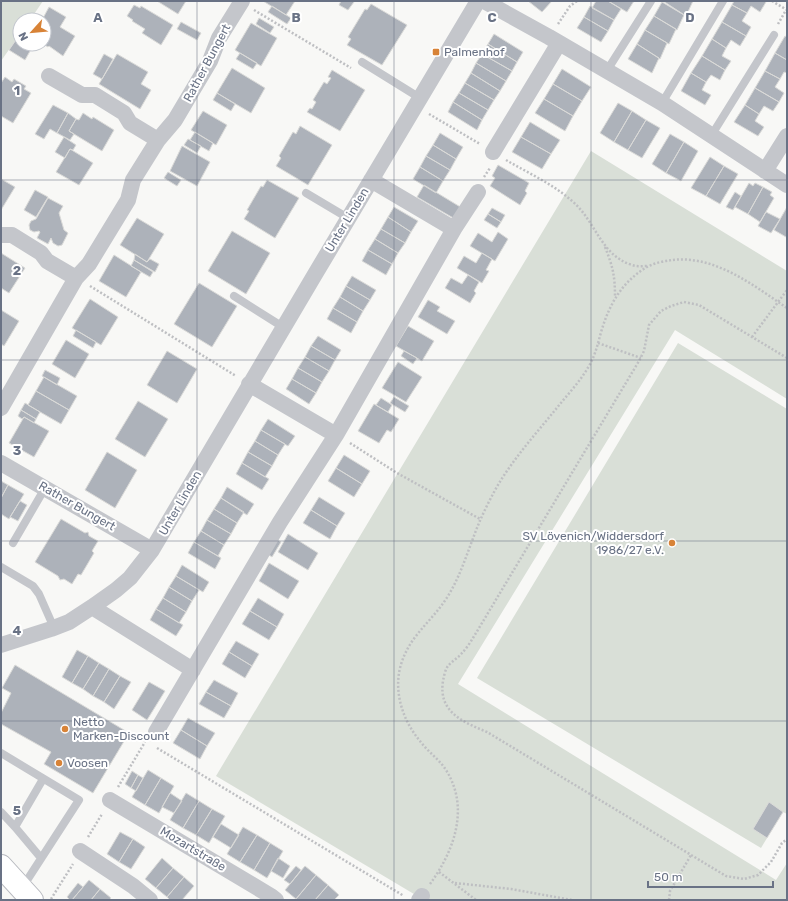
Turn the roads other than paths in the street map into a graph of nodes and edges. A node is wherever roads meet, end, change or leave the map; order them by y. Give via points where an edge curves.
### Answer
1 (478, 1) edge
2 (484, 1) edge
3 (651, 1) edge
4 (723, 1) edge
5 (240, 2) edge
6 (774, 35) dead end
7 (554, 40) junction
8 (362, 62) dead end
9 (606, 72) junction
10 (49, 76) dead end
11 (420, 98) junction
12 (662, 103) junction
13 (711, 136) junction
14 (787, 136) edge
15 (158, 140) junction
16 (493, 157) road end
17 (765, 171) junction
18 (371, 180) junction
19 (787, 185) edge
20 (478, 192) road end
21 (306, 193) dead end
22 (348, 218) junction
23 (454, 229) junction
24 (1, 235) edge
25 (76, 278) junction
26 (234, 296) dead end
27 (284, 327) junction
28 (250, 384) junction
29 (1, 408) edge
30 (336, 435) junction
31 (1, 463) edge
32 (45, 488) junction
33 (13, 543) dead end
34 (152, 550) junction
35 (1, 567) edge
36 (92, 607) junction
37 (54, 628) junction
38 (1, 645) edge
39 (194, 670) junction
40 (156, 732) dead end
41 (1, 753) edge
42 (43, 779) junction
43 (110, 800) road end
44 (1, 812) edge
45 (15, 827) junction
46 (80, 851) road end
47 (41, 858) junction
48 (1, 866) edge
49 (27, 894) edge
50 (150, 900) edge
51 (276, 900) edge

1 - 11 street, Unter Linden
2 - 7 street
3 - 9 lane
4 - 12 lane
5 - 15 street, Rather Bungert via 219,38 199,81 175,120
6 - 13 lane
7 - 9 street
7 - 16 street
8 - 11 lane
9 - 12 street
10 - 15 street via 82,95 95,95 124,113 130,123
11 - 18 street, Unter Linden
12 - 13 street
13 - 17 street
14 - 17 street
15 - 25 street, Rather Bungert via 133,180 128,200 90,264
17 - 19 street
18 - 22 street, Unter Linden
18 - 23 street, Unter Linden
20 - 23 street
21 - 22 lane
22 - 27 street, Unter Linden
23 - 30 street
24 - 25 street via 12,236
25 - 29 street, Rather Bungert
26 - 27 lane
27 - 28 street, Unter Linden
28 - 30 street
28 - 34 street, Unter Linden
30 - 39 street via 280,522
31 - 32 street, Rather Bungert
32 - 33 lane
32 - 34 street, Rather Bungert
34 - 36 street, Unter Linden via 130,578
35 - 37 lane via 33,586
36 - 37 street, Unter Linden via 69,622
36 - 39 street
37 - 38 street, Unter Linden
39 - 40 street
41 - 42 lane
42 - 45 lane
42 - 47 lane via 79,800
43 - 51 street, Mozartstraße
44 - 45 lane
45 - 47 lane
46 - 50 street
47 - 49 lane
48 - 49 street

